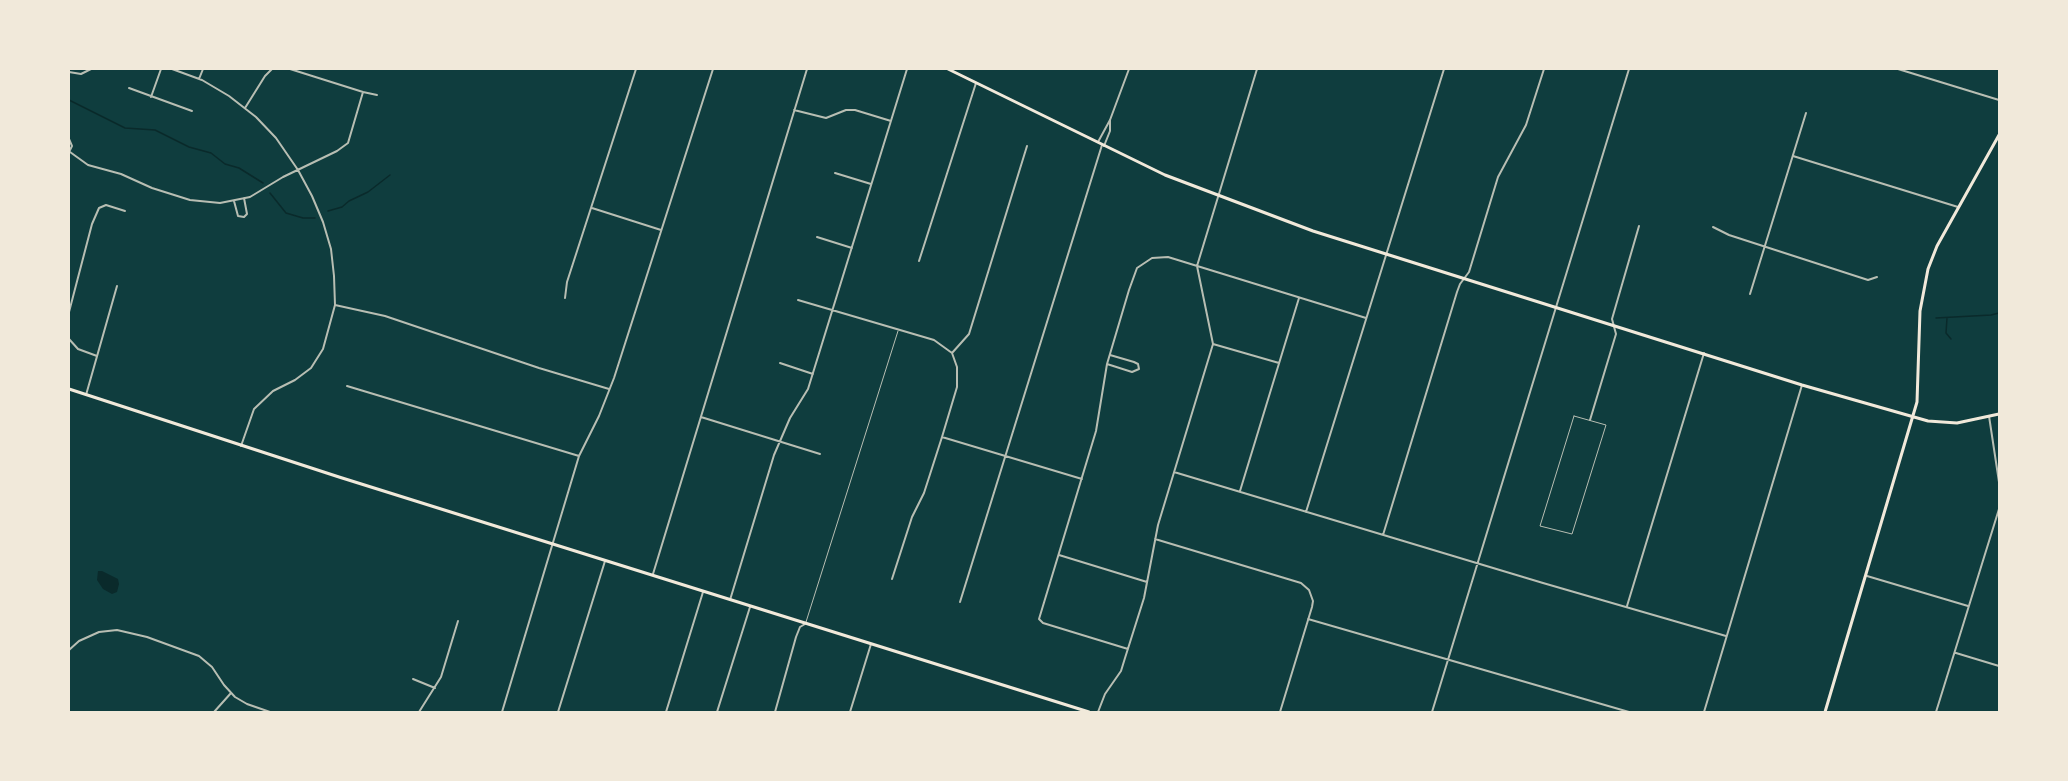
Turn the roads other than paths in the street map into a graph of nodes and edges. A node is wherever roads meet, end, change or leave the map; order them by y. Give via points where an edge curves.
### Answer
1 (91, 69) edge
2 (160, 69) edge
3 (172, 69) edge
4 (203, 69) edge
5 (272, 69) edge
6 (290, 69) edge
7 (636, 69) edge
8 (713, 69) edge
9 (807, 69) edge
10 (907, 69) edge
11 (948, 69) edge
12 (1129, 69) edge
13 (1257, 69) edge
14 (1444, 69) edge
15 (1544, 69) edge
16 (1629, 69) edge
17 (1898, 69) edge
18 (69, 72) edge
19 (199, 79) junction
20 (976, 83) junction
21 (129, 88) dead end
22 (363, 92) junction
23 (377, 95) dead end
24 (152, 97) junction
25 (1999, 100) edge
26 (245, 108) junction
27 (795, 110) junction
28 (192, 111) dead end
29 (1806, 113) dead end
30 (1110, 120) junction
31 (891, 121) junction
32 (1999, 135) edge
33 (69, 139) edge
34 (1098, 142) junction
35 (1103, 145) junction
36 (1027, 146) dead end
37 (69, 152) edge
38 (1792, 156) junction
39 (298, 170) junction
40 (835, 173) dead end
41 (871, 184) junction
42 (1218, 196) junction
43 (244, 198) junction
44 (234, 201) junction
45 (1958, 207) junction
46 (592, 208) junction
47 (125, 212) dead end
48 (1639, 226) dead end
49 (1713, 227) dead end
50 (661, 230) junction
51 (817, 237) dead end
52 (852, 248) junction
53 (1765, 248) junction
54 (1387, 254) junction
55 (919, 261) dead end
56 (1197, 266) junction
57 (1877, 277) dead end
58 (1464, 279) junction
59 (117, 286) dead end
60 (1750, 294) dead end
61 (565, 298) dead end
62 (1299, 298) junction
63 (798, 300) dead end
64 (335, 305) junction
65 (1556, 307) junction
66 (832, 310) junction
67 (69, 312) edge
68 (1366, 318) junction
69 (1615, 325) junction
70 (899, 330) junction
71 (69, 339) edge
72 (1213, 344) junction
73 (952, 353) junction
74 (1704, 353) junction
75 (1110, 355) junction
76 (97, 356) junction
77 (780, 363) dead end
78 (1279, 363) junction
79 (1107, 364) junction
80 (813, 374) junction
81 (1802, 385) junction
82 (347, 386) dead end
83 (69, 389) edge
84 (609, 389) junction
85 (86, 395) junction
86 (1999, 414) edge
87 (1989, 416) junction
88 (701, 417) junction
89 (1914, 417) junction
90 (1590, 420) junction
91 (942, 437) junction
92 (779, 442) junction
93 (241, 446) junction
94 (820, 454) dead end
95 (579, 456) junction
96 (1005, 456) junction
97 (1174, 472) junction
98 (1082, 479) junction
99 (1999, 482) edge
100 (1240, 491) junction
101 (1999, 509) edge
102 (1306, 512) junction
103 (1383, 535) junction
104 (1154, 539) junction
105 (553, 544) junction
106 (1059, 555) junction
107 (605, 561) junction
108 (1477, 563) junction
109 (652, 576) junction
110 (1867, 576) junction
111 (892, 579) dead end
112 (1147, 582) junction
113 (703, 592) junction
114 (730, 600) junction
115 (960, 602) dead end
116 (1968, 606) junction
117 (750, 607) junction
118 (1627, 607) junction
119 (1308, 619) junction
120 (458, 621) dead end
121 (805, 624) junction
122 (1726, 636) junction
123 (871, 644) junction
124 (1128, 649) junction
125 (69, 650) edge
126 (1955, 652) junction
127 (1448, 660) junction
128 (1999, 666) edge
129 (413, 679) dead end
130 (435, 688) junction
131 (231, 693) junction
132 (214, 712) edge
133 (270, 712) edge
134 (419, 712) edge
135 (502, 712) edge
136 (558, 712) edge
137 (666, 712) edge
138 (717, 712) edge
139 (775, 712) edge
140 (850, 712) edge
141 (1089, 712) edge
142 (1098, 712) edge
143 (1280, 712) edge
144 (1432, 712) edge
145 (1629, 712) edge
146 (1704, 712) edge
147 (1825, 712) edge
148 (1936, 712) edge

1 - 18 street via 84,74
2 - 24 street
3 - 19 street
4 - 19 street
5 - 26 street
6 - 22 street
7 - 46 street
8 - 50 street
9 - 27 street
10 - 31 street
11 - 20 main road
12 - 30 street
13 - 42 street
14 - 54 street
15 - 58 street via 1526,124 1498,177
16 - 65 street
17 - 25 street
19 - 26 street
20 - 34 main road
20 - 55 street
21 - 24 street
22 - 23 street
22 - 39 street via 348,144
24 - 28 street
26 - 39 street via 276,138
27 - 31 street via 826,118 855,110
27 - 88 street
29 - 38 street
30 - 34 street
30 - 35 street
31 - 41 street
32 - 45 main road
33 - 37 street
34 - 35 main road
35 - 42 main road
35 - 96 street
36 - 73 street via 969,334
37 - 44 street via 88,165 182,198 210,203
38 - 45 street
38 - 53 street
39 - 43 street
39 - 64 street via 328,238
40 - 41 street
41 - 52 street
42 - 54 main road
42 - 56 street
43 - 44 street
43 - 44 street via 244,218 238,216
45 - 89 main road via 1937,246 1922,292
46 - 50 street
46 - 61 street
47 - 67 street via 106,205 99,208
48 - 69 street via 1612,319
49 - 53 street
50 - 84 street
51 - 52 street
52 - 66 street
53 - 57 street via 1868,280
53 - 60 street
54 - 58 main road
54 - 68 street
56 - 62 street
56 - 72 street
56 - 75 street via 1163,256 1140,266 1134,274
58 - 65 main road
58 - 103 street
59 - 76 street
62 - 68 street
62 - 78 street
63 - 66 street
64 - 84 street via 385,316
64 - 93 street via 327,338 315,364 260,402 250,416
65 - 69 main road
65 - 108 street
66 - 70 street
66 - 80 street
68 - 102 street
69 - 74 main road
69 - 90 street via 1617,334
70 - 73 street via 934,340
70 - 121 lane
71 - 76 street via 78,349
72 - 78 street
72 - 97 street
73 - 91 street via 958,380
74 - 81 main road
74 - 118 street
75 - 79 street
75 - 79 street via 1134,362 1139,369 1132,372
76 - 85 street
77 - 80 street
78 - 100 street
79 - 98 street via 1096,431
80 - 92 street
81 - 89 main road
81 - 122 street
82 - 95 street
83 - 85 main road
84 - 95 street
85 - 93 main road
86 - 87 main road
87 - 89 main road via 1957,423
87 - 99 street
88 - 92 street
88 - 109 street
89 - 110 main road
90 - 90 lane via 1574,416 1540,526 1572,534 1606,425
91 - 96 street
91 - 111 street
92 - 94 street
92 - 114 street
93 - 105 main road
95 - 105 street
96 - 98 street
96 - 115 street
97 - 100 street
97 - 104 street
98 - 106 street
100 - 102 street
101 - 116 street
102 - 103 street
103 - 108 street
104 - 112 street
104 - 119 street via 1301,583 1313,601
105 - 107 main road
105 - 135 street
106 - 112 street
106 - 124 street via 1040,622
107 - 109 main road
107 - 136 street
108 - 118 street
108 - 127 street
109 - 113 main road
110 - 116 street
110 - 147 main road
112 - 124 street
113 - 114 main road
113 - 137 street
114 - 117 main road
116 - 126 street
117 - 121 main road
117 - 138 street
118 - 122 street
119 - 127 street
119 - 143 street
120 - 130 street
121 - 123 main road
121 - 139 street via 796,638
122 - 146 street
123 - 140 street
123 - 141 main road
124 - 142 street
125 - 131 street via 92,634 125,631 199,656 213,667
126 - 128 street
126 - 148 street
127 - 144 street
127 - 145 street
129 - 130 street
130 - 134 street
131 - 132 street
131 - 133 street

